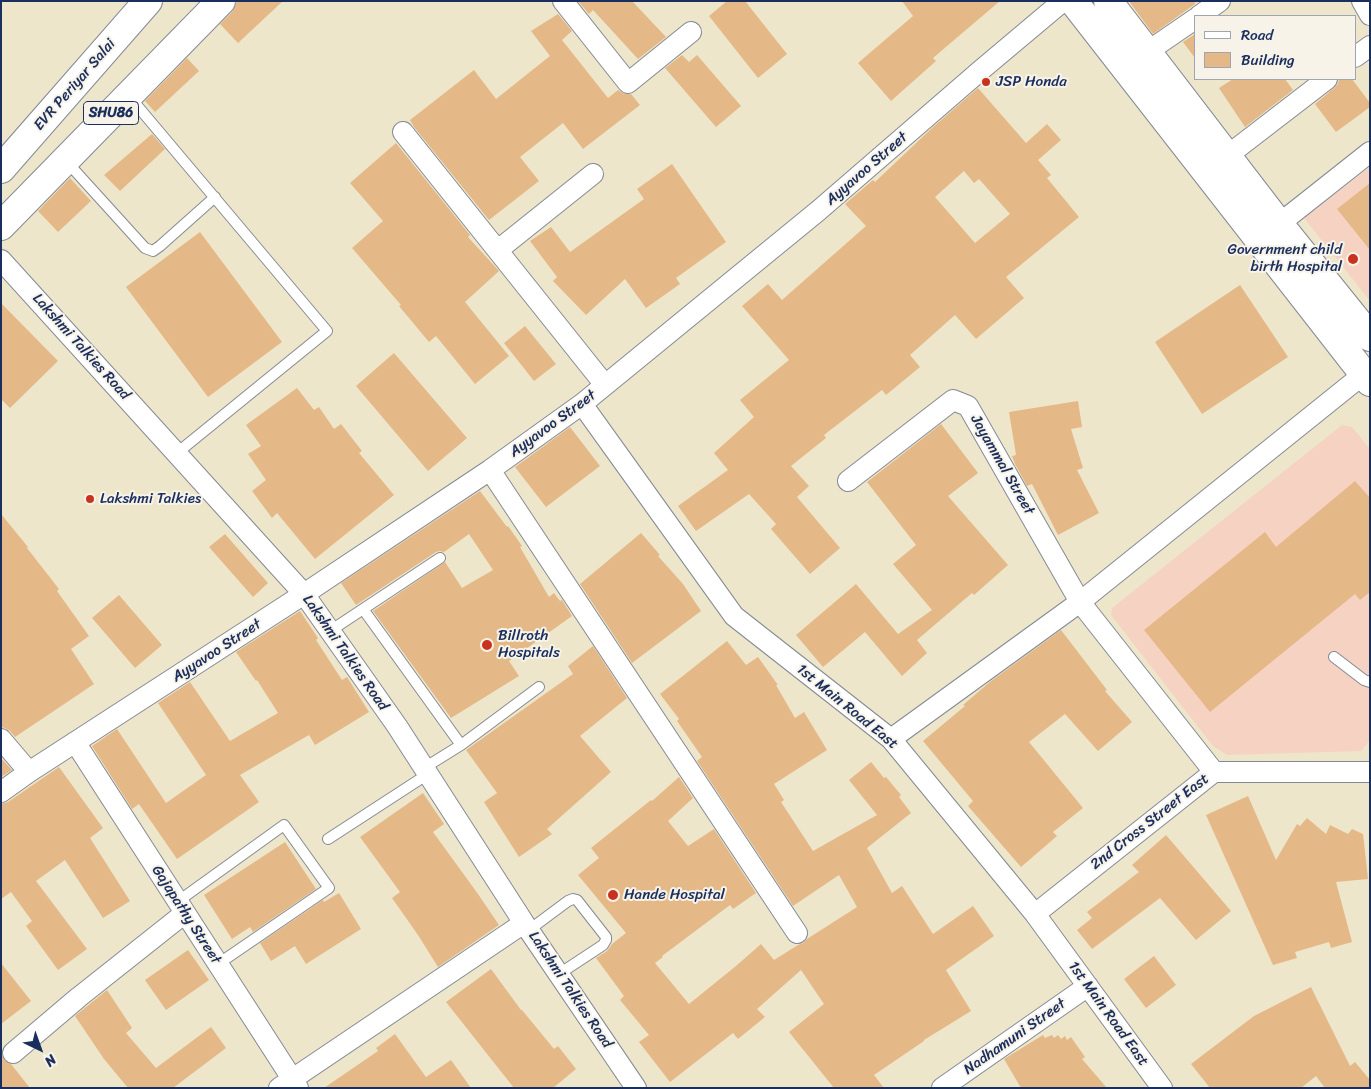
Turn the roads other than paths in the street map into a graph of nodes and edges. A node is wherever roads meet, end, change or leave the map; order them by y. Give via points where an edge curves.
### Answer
1 (148, 1) edge
2 (221, 1) edge
3 (563, 1) edge
4 (1063, 1) edge
5 (1074, 1) edge
6 (1108, 1) edge
7 (1220, 1) edge
8 (1362, 1) edge
9 (1200, 15) edge
10 (1370, 15) edge
11 (1194, 20) edge
12 (691, 32) dead end
13 (1370, 46) edge
14 (1147, 52) junction
15 (1356, 56) edge
16 (1326, 80) edge
17 (128, 95) junction
18 (403, 132) dead end
19 (1370, 152) edge
20 (1227, 156) junction
21 (65, 160) junction
22 (1, 168) edge
23 (593, 174) dead end
24 (214, 197) junction
25 (1279, 224) junction
26 (1, 226) edge
27 (498, 250) junction
28 (1, 260) edge
29 (1370, 337) edge
30 (1368, 375) edge
31 (605, 385) junction
32 (582, 404) junction
33 (177, 453) junction
34 (490, 470) junction
35 (848, 481) dead end
36 (440, 558) dead end
37 (304, 594) junction
38 (1080, 602) junction
39 (364, 609) junction
40 (330, 631) junction
41 (1334, 657) dead end
42 (1370, 682) edge
43 (539, 687) dead end
44 (1, 739) edge
45 (890, 739) junction
46 (75, 742) junction
47 (461, 746) junction
48 (426, 771) junction
49 (30, 772) junction
50 (1214, 772) junction
51 (1370, 772) edge
52 (1, 792) edge
53 (328, 839) dead end
54 (181, 907) junction
55 (1034, 914) junction
56 (526, 926) junction
57 (797, 933) dead end
58 (218, 964) junction
59 (559, 974) junction
60 (1088, 986) junction
61 (12, 1053) dead end
62 (289, 1085) edge
63 (636, 1088) edge
64 (942, 1088) edge
65 (1162, 1088) edge

1 - 22 street, EVR Periyar Salai / SHU86
2 - 17 street, SHU86
3 - 12 street via 628,83
4 - 31 street, Ayyavoo Street via 818,212
5 - 30 street
6 - 14 street
7 - 9 street
8 - 10 street
11 - 14 street
13 - 15 street
14 - 20 street
16 - 20 street
17 - 21 street, SHU86
17 - 24 lane
18 - 27 street
19 - 25 street
20 - 25 street
21 - 24 lane via 145,248 153,251
21 - 26 street, SHU86
23 - 27 street
24 - 33 lane via 327,331
25 - 29 street
27 - 31 street
28 - 33 street, Lakshmi Talkies Road
30 - 38 street
31 - 32 street, Ayyavoo Street
32 - 34 street, Ayyavoo Street
32 - 45 street, 1st Main Road East via 734,616
33 - 37 street, Lakshmi Talkies Road
34 - 37 street, Ayyavoo Street
34 - 57 street
35 - 38 street, Jayammal Street via 954,400 968,406
36 - 39 lane
37 - 40 street, Lakshmi Talkies Road
37 - 46 street, Ayyavoo Street
38 - 45 street
38 - 50 street
39 - 40 lane
39 - 47 lane
40 - 48 street, Lakshmi Talkies Road
41 - 42 lane
43 - 47 lane
44 - 49 street
45 - 55 street, 1st Main Road East
46 - 49 street, Ayyavoo Street
46 - 54 street, Gajapathy Street
47 - 48 lane
48 - 53 lane
48 - 56 street, Lakshmi Talkies Road
49 - 52 street, Ayyavoo Street
50 - 51 street, 2nd Cross Street East
50 - 55 street, 2nd Cross Street East
54 - 58 street, Gajapathy Street
54 - 58 lane via 284,824 329,888
54 - 61 street
55 - 60 street, 1st Main Road East
56 - 59 street, Lakshmi Talkies Road
56 - 59 lane via 573,899 606,937 603,945
56 - 62 street
58 - 62 street, Gajapathy Street
59 - 63 street, Lakshmi Talkies Road
60 - 64 street, Nadhamuni Street
60 - 65 street, 1st Main Road East

